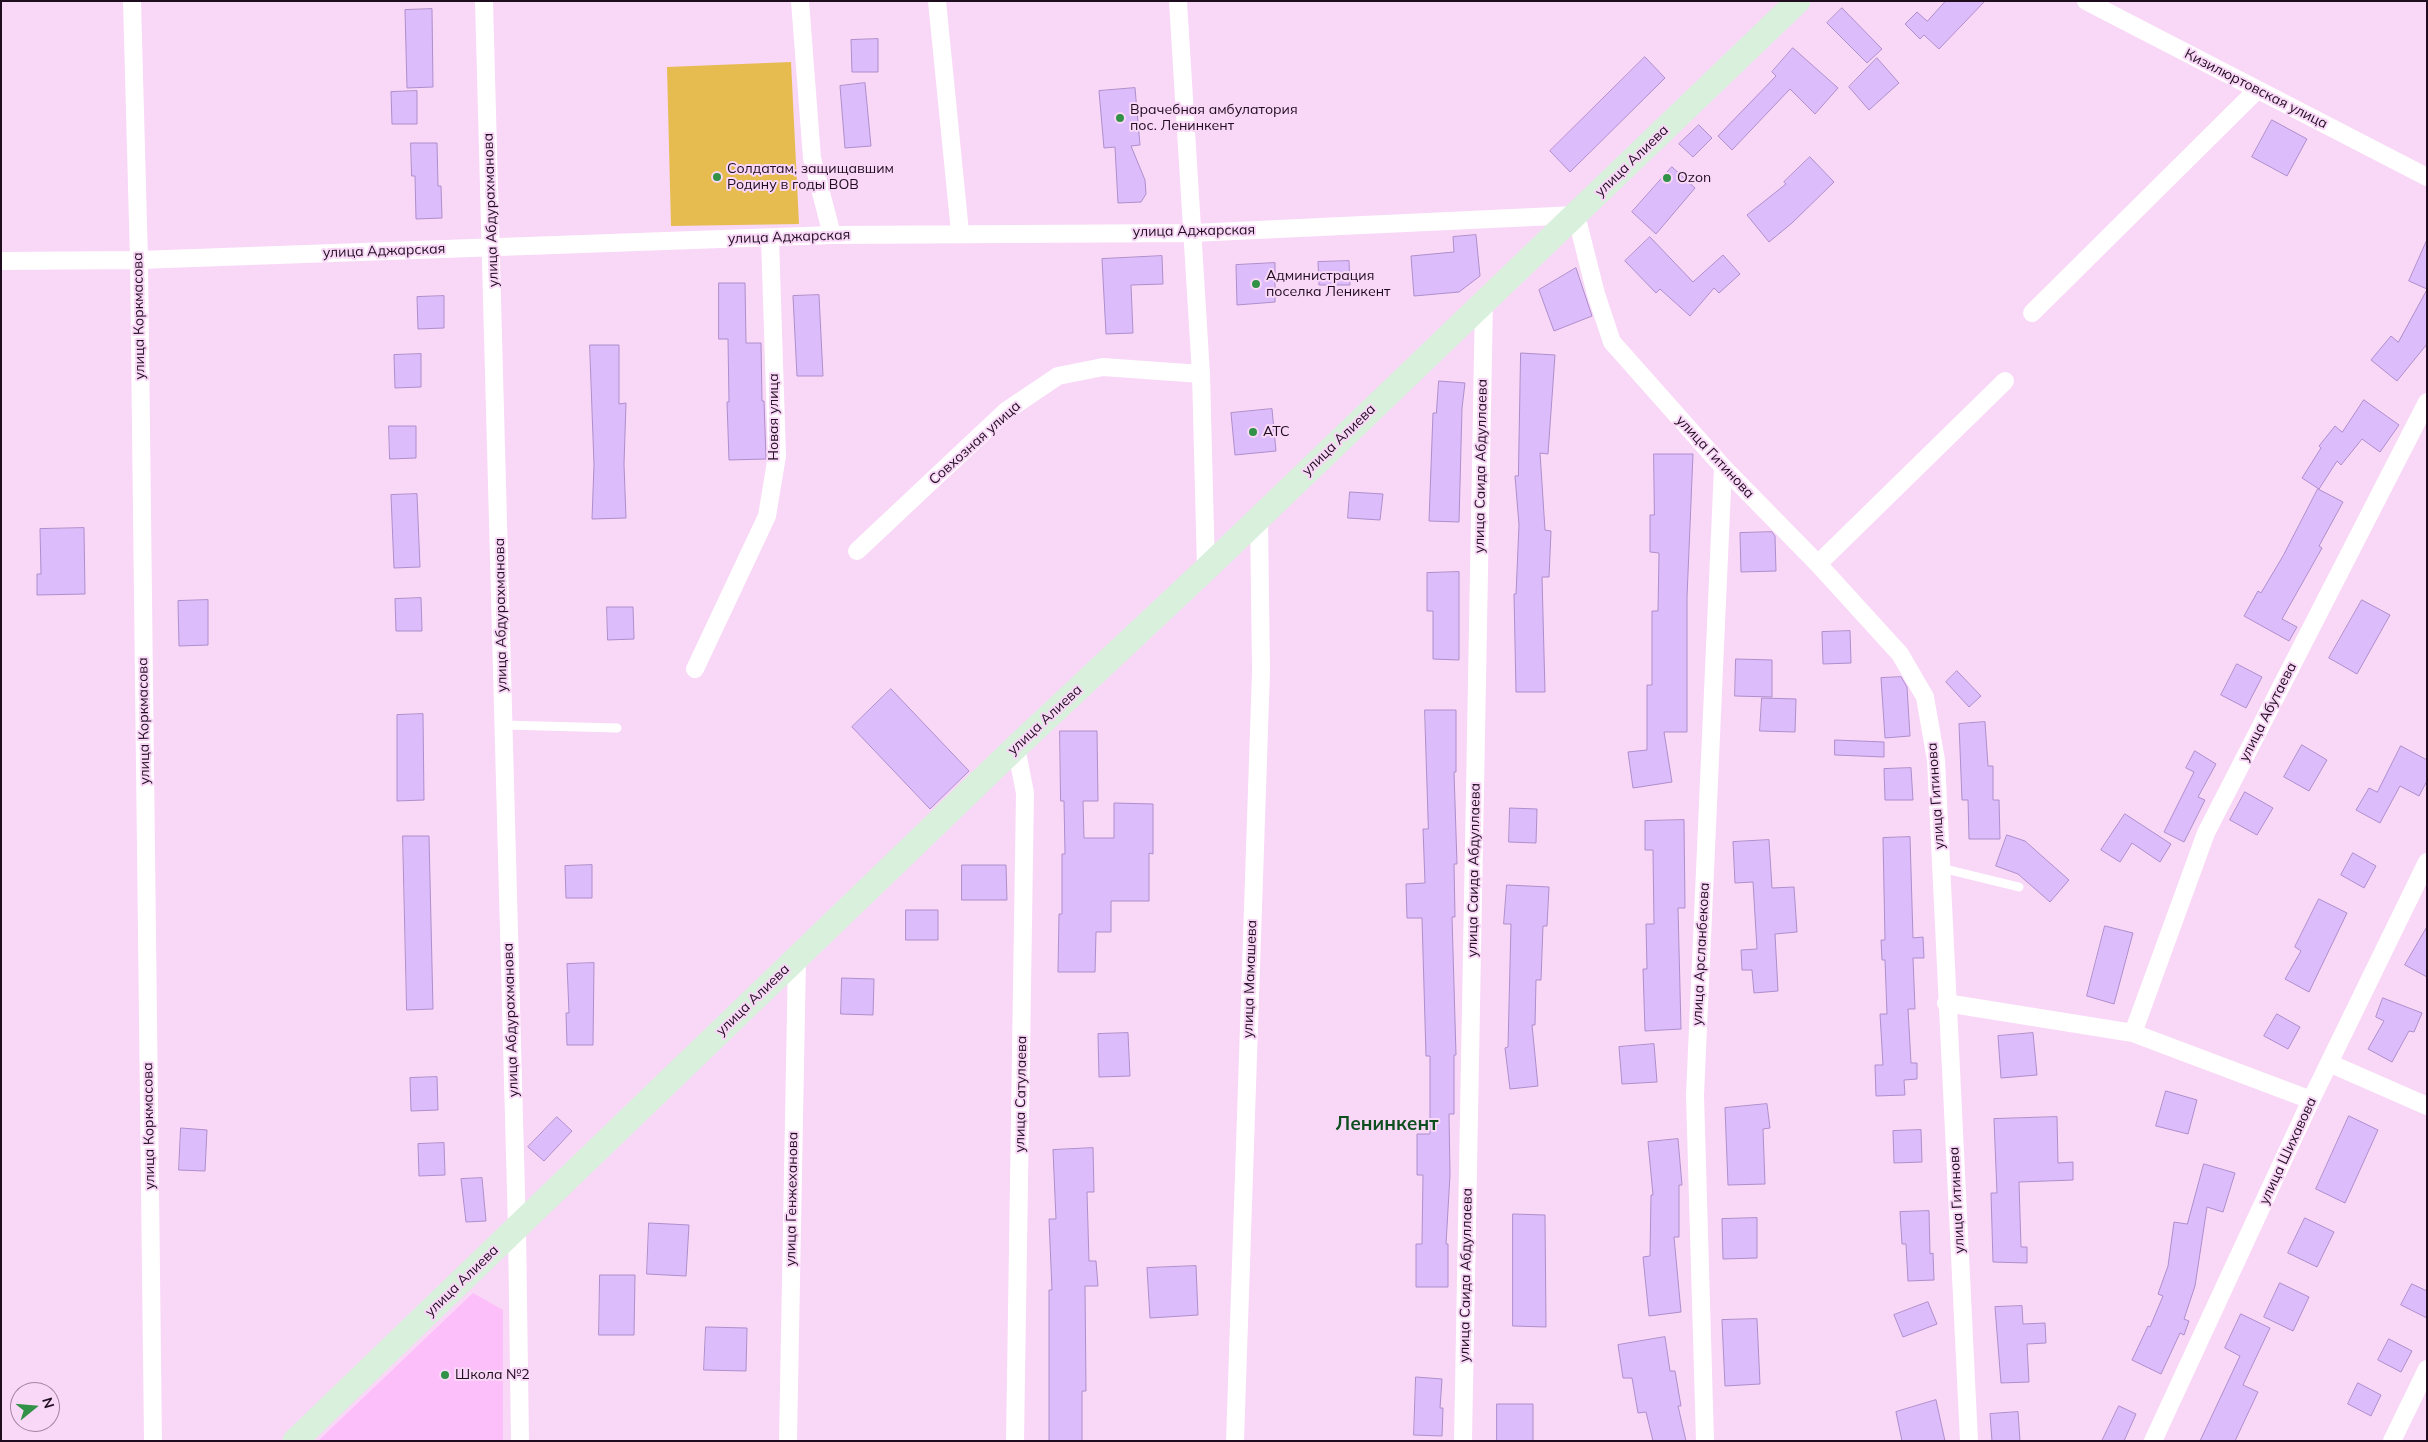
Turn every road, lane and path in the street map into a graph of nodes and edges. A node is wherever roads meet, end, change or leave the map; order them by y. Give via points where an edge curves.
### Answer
1 (132, 1) edge
2 (484, 1) edge
3 (800, 1) edge
4 (937, 1) edge
5 (1178, 1) edge
6 (1798, 1) edge
7 (2086, 1) edge
8 (2257, 90) junction
9 (2427, 177) edge
10 (1576, 215) junction
11 (960, 232) junction
12 (1193, 233) junction
13 (832, 235) junction
14 (770, 238) junction
15 (492, 248) junction
16 (139, 260) junction
17 (1, 261) edge
18 (1484, 300) junction
19 (2032, 313) dead end
20 (1201, 374) junction
21 (2005, 381) dead end
22 (2427, 402) edge
23 (1723, 468) junction
24 (1259, 517) junction
25 (857, 551) dead end
26 (1818, 564) junction
27 (1206, 569) junction
28 (695, 669) dead end
29 (503, 725) junction
30 (616, 728) dead end
31 (1016, 747) junction
32 (2427, 862) edge
33 (1940, 868) junction
34 (2019, 887) dead end
35 (797, 958) junction
36 (1946, 1002) junction
37 (2133, 1033) junction
38 (2329, 1063) junction
39 (2311, 1100) junction
40 (2427, 1106) edge
41 (517, 1229) junction
42 (2427, 1368) edge
43 (152, 1441) edge
44 (295, 1441) edge
45 (520, 1441) edge
46 (788, 1441) edge
47 (1015, 1441) edge
48 (1235, 1441) edge
49 (1463, 1441) edge
50 (1705, 1441) edge
51 (1969, 1441) edge
52 (2153, 1441) edge
53 (2392, 1441) edge

1 - 16 street, улица Коркмасова
2 - 15 street, улица Абдурахманова
3 - 13 street via 812,158
4 - 11 street
5 - 12 street
6 - 10 street, улица Алиева
7 - 8 street, Кизилюртовская улица
8 - 9 street, Кизилюртовская улица
8 - 19 street
10 - 12 street, улица Аджарская
10 - 18 street, улица Алиева
10 - 23 street, улица Гитинова via 1612,342
11 - 12 street, улица Аджарская
11 - 13 street, улица Аджарская
12 - 20 street
13 - 14 street, улица Аджарская
14 - 15 street, улица Аджарская
14 - 28 street, Новая улица via 777,456 766,516
15 - 16 street, улица Аджарская
15 - 29 street, улица Абдурахманова
16 - 17 street, улица Аджарская
16 - 43 street, улица Коркмасова
18 - 24 street, улица Алиева
18 - 49 street, улица Саида Абдуллаева
20 - 25 street, Совхозная улица via 1103,368 1058,376 1006,411
20 - 27 street
21 - 26 street
22 - 37 street, улица Абутаева via 2206,833
23 - 26 street, улица Гитинова
23 - 50 street, улица Арсланбекова via 1695,1095
24 - 27 street, улица Алиева
24 - 48 street, улица Мамашева via 1260,681
26 - 33 street, улица Гитинова via 1900,654 1925,697 1936,760
27 - 31 street, улица Алиева
29 - 30 lane
29 - 41 street, улица Абдурахманова
31 - 35 street, улица Алиева
31 - 47 street, улица Сатулаева via 1025,793
32 - 38 street, улица Шихавова
33 - 34 lane
33 - 36 street, улица Гитинова
35 - 41 street, улица Алиева
35 - 46 street, улица Генжеханова
36 - 37 street
36 - 51 street, улица Гитинова
37 - 39 street
38 - 39 street, улица Шихавова
38 - 40 street
39 - 52 street, улица Шихавова
41 - 44 street, улица Алиева
41 - 45 street, улица Абдурахманова
42 - 53 street

